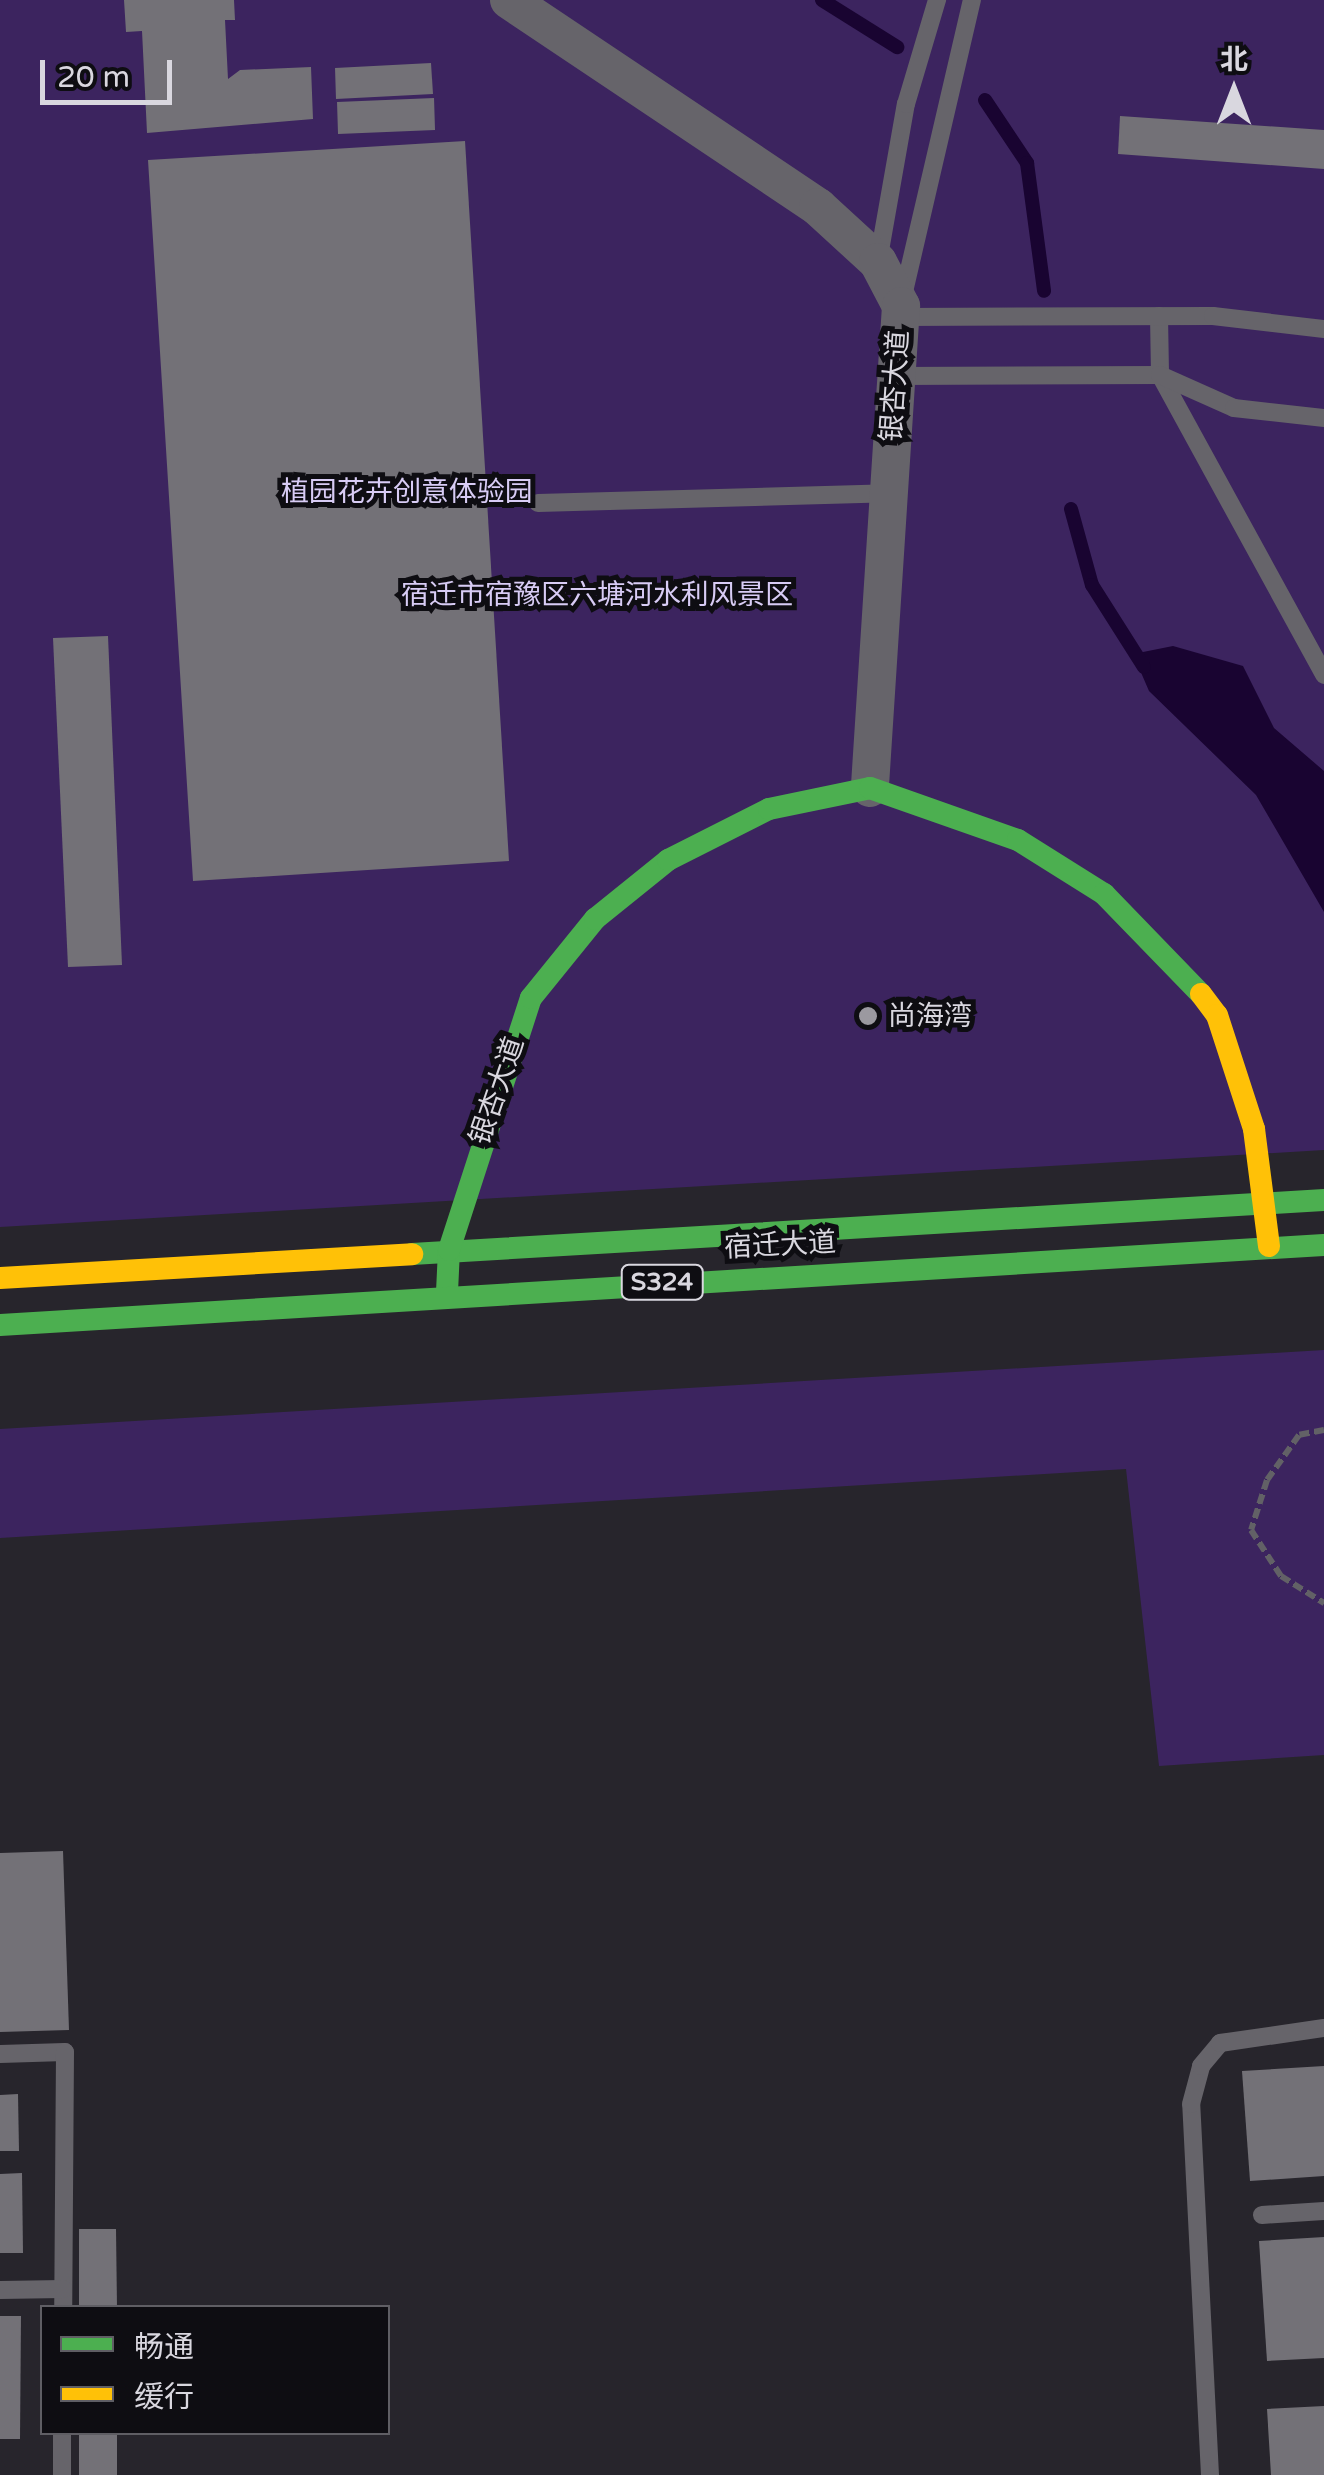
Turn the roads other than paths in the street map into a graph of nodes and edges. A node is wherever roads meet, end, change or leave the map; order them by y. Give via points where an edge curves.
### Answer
1 (509, 0) edge
2 (937, 0) edge
3 (972, 0) edge
4 (878, 262) junction
5 (901, 312) junction
6 (1159, 316) junction
7 (1324, 328) edge
8 (1160, 375) junction
9 (896, 376) junction
10 (1324, 418) edge
11 (888, 493) junction
12 (538, 503) dead end
13 (1324, 676) edge
14 (870, 788) junction
15 (1324, 1200) edge
16 (1264, 1204) junction
17 (1324, 1245) edge
18 (1269, 1248) junction
19 (449, 1250) junction
20 (0, 1278) edge
21 (447, 1294) junction
22 (0, 1326) edge
23 (1324, 2028) edge
24 (0, 2054) edge
25 (1324, 2211) edge
26 (1262, 2215) dead end
27 (0, 2290) edge
28 (63, 2298) edge
29 (62, 2435) edge
30 (62, 2475) edge
31 (1210, 2475) edge

1 - 4 street, 银杏大道 via 818,207
2 - 4 lane via 906,104
3 - 5 lane
4 - 5 street, 银杏大道
5 - 6 lane
5 - 9 street, 银杏大道
6 - 7 lane
6 - 8 lane
8 - 9 lane
8 - 10 lane via 1234,408
8 - 13 lane
9 - 11 street, 银杏大道
11 - 12 lane
11 - 14 street, 银杏大道
14 - 16 main road via 1018,840 1104,894 1169,953 1217,1015 1254,1129
14 - 19 main road, 银杏大道 via 769,810 668,860 595,919 531,998
15 - 16 main road, 宿迁大道 / S324
16 - 18 main road
16 - 19 main road, 宿迁大道 / S324
17 - 18 main road, 宿迁大道 / S324
18 - 21 main road, 宿迁大道 / S324
19 - 20 main road, 宿迁大道 / S324
19 - 21 main road, 银杏大道
21 - 22 main road, 宿迁大道 / S324
23 - 31 lane via 1220,2043 1196,2085
24 - 28 lane via 65,2052
25 - 26 lane
27 - 28 lane
29 - 30 lane

